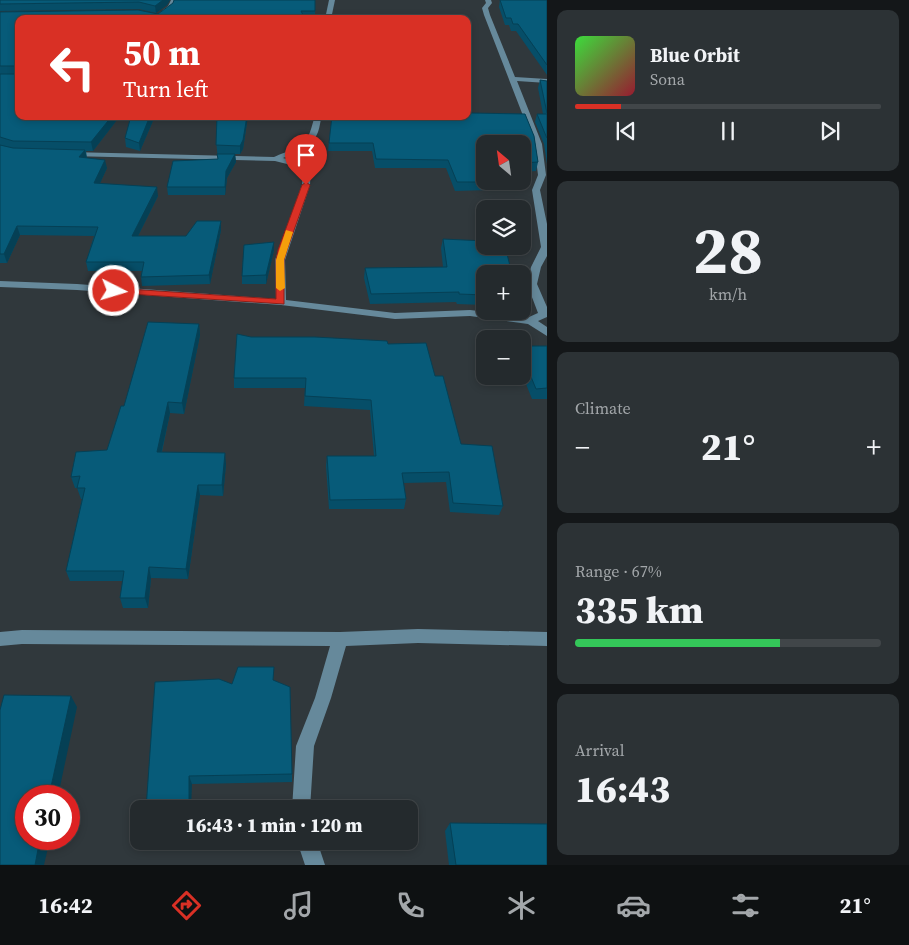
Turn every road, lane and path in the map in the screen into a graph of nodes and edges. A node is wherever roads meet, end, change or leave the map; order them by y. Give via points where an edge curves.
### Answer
1 (174, 0) edge
2 (332, 0) edge
3 (488, 0) edge
4 (159, 15) edge
5 (329, 15) edge
6 (512, 79) junction
7 (546, 81) edge
8 (317, 120) edge
9 (59, 154) edge
10 (275, 159) junction
11 (544, 176) edge
12 (0, 284) edge
13 (281, 302) junction
14 (531, 321) junction
15 (546, 333) edge
16 (0, 639) edge
17 (340, 639) junction
18 (546, 639) edge
19 (302, 800) edge
20 (310, 850) edge
21 (315, 865) edge

1 - 4 street
2 - 5 street
3 - 6 street via 487,15
6 - 7 street
6 - 11 street via 538,144
8 - 10 street via 306,146
9 - 10 street
10 - 13 street via 307,166 306,185 280,260
11 - 14 street via 536,190 546,247 532,284 544,314
12 - 13 street
13 - 14 street via 395,316 470,313
14 - 15 street
16 - 17 street via 185,636
17 - 18 street via 418,636
17 - 19 street via 305,746
20 - 21 street

